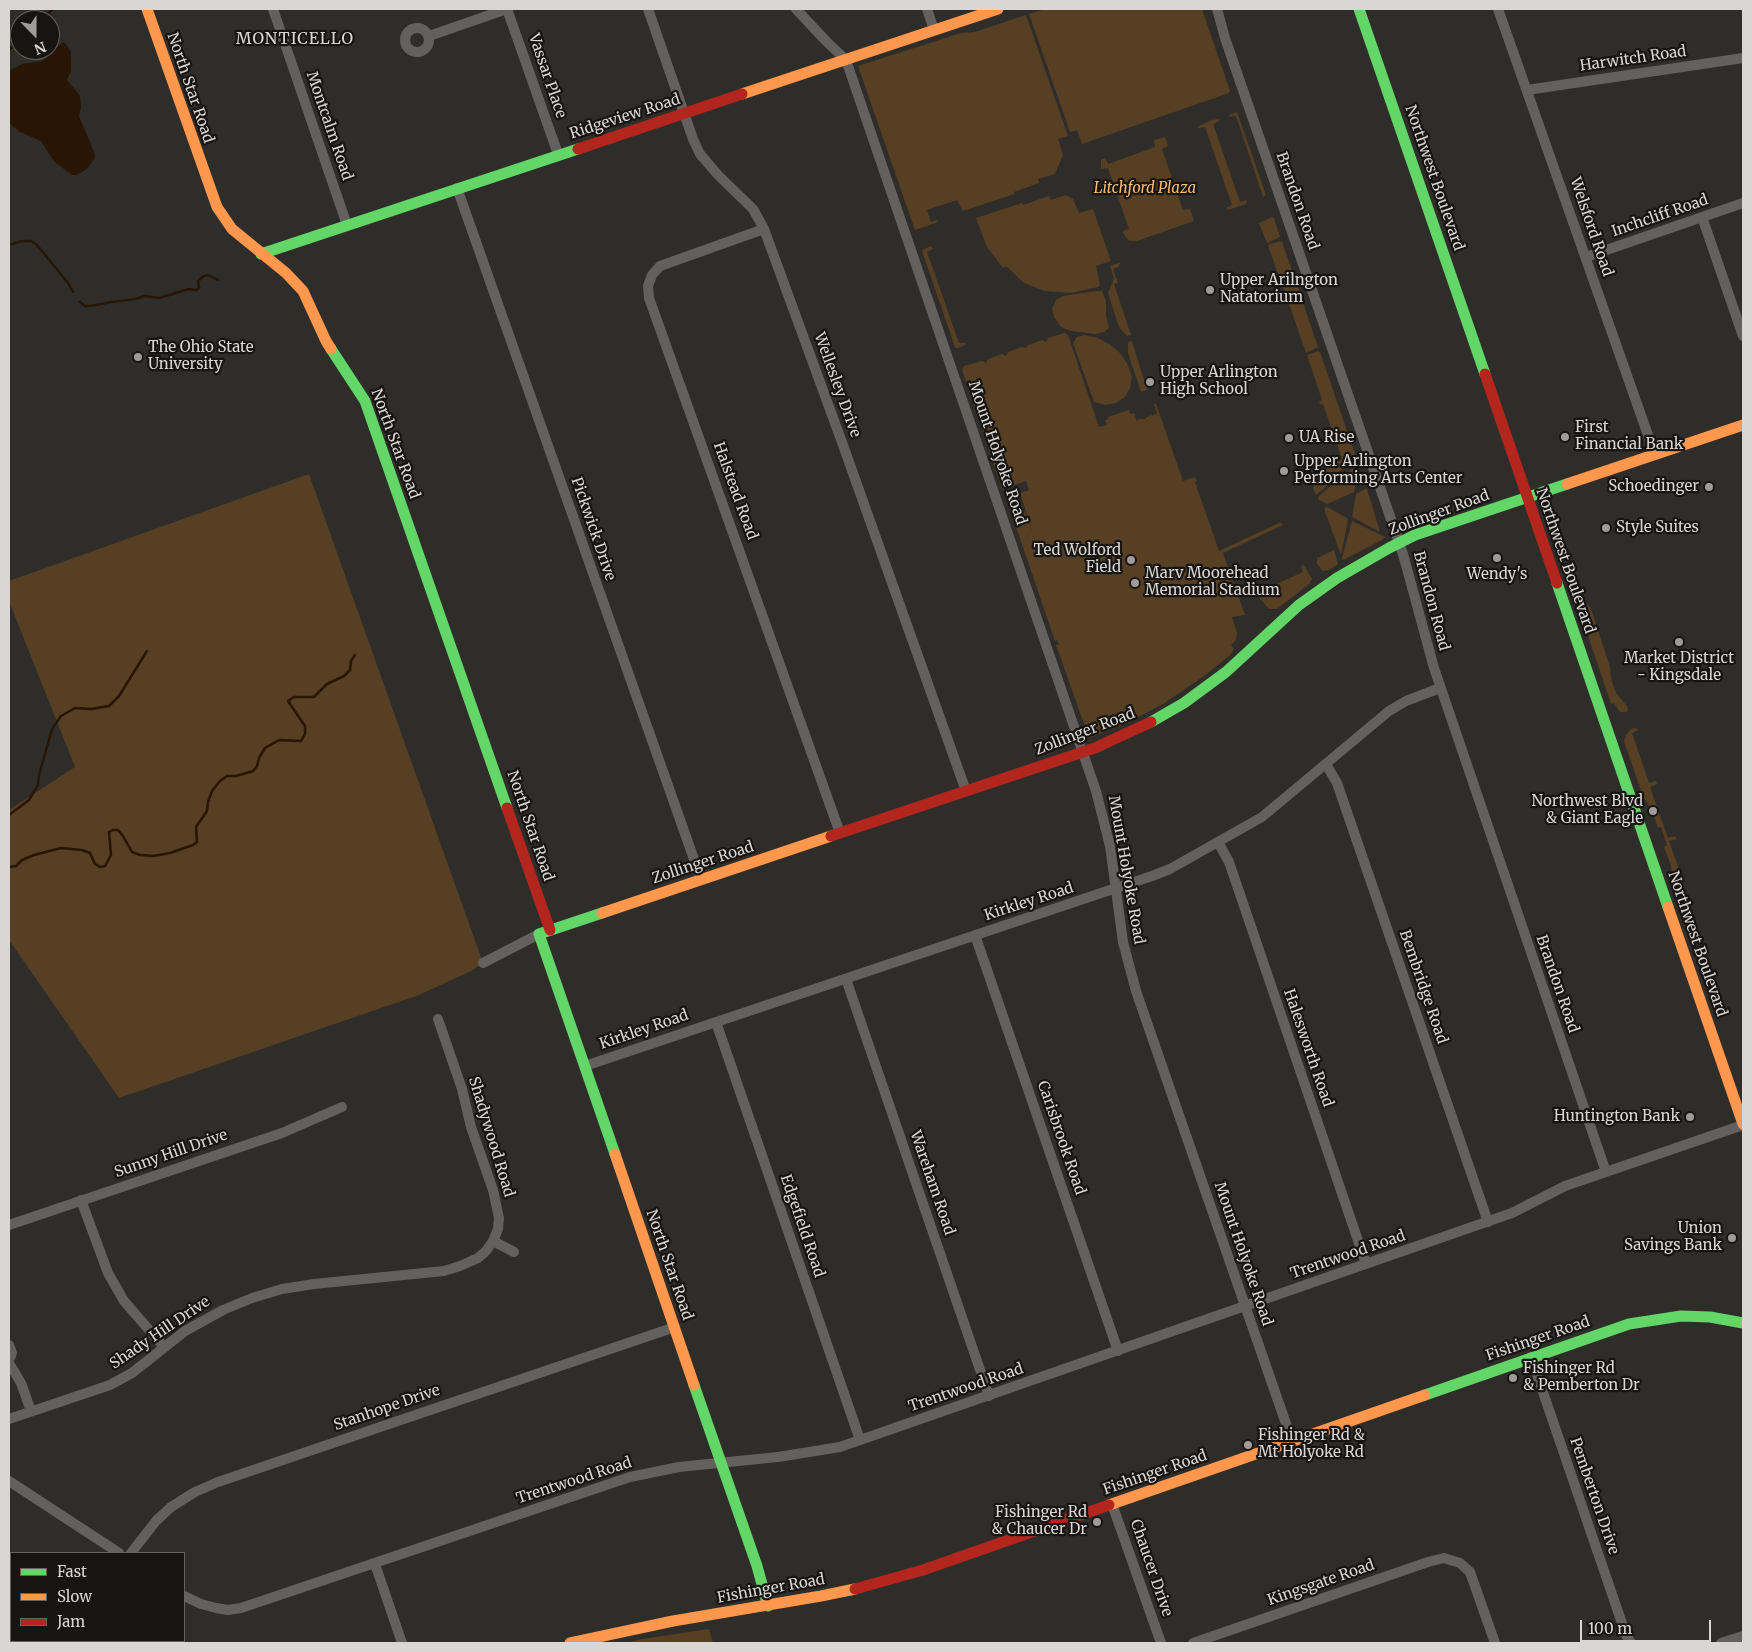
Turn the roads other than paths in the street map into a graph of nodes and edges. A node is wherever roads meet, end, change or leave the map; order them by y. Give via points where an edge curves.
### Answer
1 (147, 9) edge
2 (273, 9) edge
3 (507, 9) edge
4 (648, 9) edge
5 (796, 9) edge
6 (927, 9) edge
7 (998, 9) edge
8 (1217, 9) edge
9 (1359, 9) edge
10 (1498, 9) edge
11 (934, 30) junction
12 (429, 36) dead end
13 (1743, 58) edge
14 (846, 60) junction
15 (1527, 90) junction
16 (684, 113) junction
17 (558, 154) junction
18 (457, 188) junction
19 (1743, 203) edge
20 (1702, 217) junction
21 (347, 225) junction
22 (764, 229) junction
23 (261, 254) junction
24 (1586, 257) junction
25 (1743, 336) edge
26 (1743, 425) edge
27 (1655, 455) junction
28 (1527, 498) junction
29 (1399, 543) junction
30 (1440, 688) junction
31 (1084, 752) junction
32 (1326, 764) junction
33 (966, 791) junction
34 (840, 833) junction
35 (1218, 842) junction
36 (701, 879) junction
37 (1115, 889) junction
38 (550, 930) junction
39 (539, 934) junction
40 (975, 935) junction
41 (482, 963) dead end
42 (846, 979) junction
43 (438, 1019) dead end
44 (716, 1022) junction
45 (586, 1066) junction
46 (342, 1107) dead end
47 (1743, 1124) edge
48 (1606, 1172) junction
49 (81, 1200) junction
50 (1488, 1222) junction
51 (9, 1225) edge
52 (494, 1241) junction
53 (514, 1252) dead end
54 (478, 1258) joint
55 (1366, 1264) junction
56 (1244, 1306) junction
57 (1743, 1322) edge
58 (675, 1327) junction
59 (9, 1345) edge
60 (164, 1347) junction
61 (1118, 1351) junction
62 (1530, 1357) junction
63 (9, 1362) edge
64 (989, 1396) junction
65 (31, 1411) junction
66 (9, 1419) edge
67 (860, 1440) junction
68 (1292, 1441) junction
69 (721, 1463) junction
70 (9, 1481) edge
71 (1112, 1504) junction
72 (117, 1552) edge
73 (131, 1552) edge
74 (375, 1564) junction
75 (185, 1596) edge
76 (768, 1606) junction
77 (1743, 1636) edge
78 (402, 1643) edge
79 (570, 1643) edge
80 (1161, 1643) edge
81 (1193, 1643) edge
82 (1495, 1643) edge
83 (1631, 1643) edge
84 (1721, 1643) edge

1 - 23 street, North Star Road via 217,207 232,230
2 - 21 street, Montcalm Road
3 - 12 street
3 - 17 street, Vassar Place
4 - 16 street, Wellesley Drive
5 - 14 street, Mount Holyoke Road
6 - 11 street
7 - 11 street, Ridgeview Road
8 - 29 street, Brandon Road
9 - 28 street, Northwest Boulevard
10 - 15 street, Welsford Road
11 - 14 street, Ridgeview Road
13 - 15 street, Harwitch Road
14 - 16 street, Ridgeview Road
14 - 31 street, Mount Holyoke Road
15 - 24 street, Welsford Road
16 - 17 street, Ridgeview Road
16 - 22 street, Wellesley Drive via 704,160 752,209
17 - 18 street, Ridgeview Road
18 - 21 street, Ridgeview Road
18 - 36 street, Pickwick Drive
19 - 20 street, Inchcliff Road
20 - 24 street, Inchcliff Road
20 - 25 street
21 - 23 street, Ridgeview Road
22 - 33 street, Wellesley Drive
22 - 34 street, Halstead Road via 660,266 648,286 649,298
23 - 38 street, North Star Road via 303,291 326,341 365,401
24 - 27 street, Welsford Road
26 - 27 street, Zollinger Road
27 - 28 street, Zollinger Road
28 - 29 street, Zollinger Road
28 - 47 street, Northwest Boulevard
29 - 30 street, Brandon Road
29 - 31 street, Zollinger Road via 1337,578 1299,605 1226,672 1184,703
30 - 32 street, Kirkley Road via 1390,711
30 - 48 street, Brandon Road
31 - 33 street, Zollinger Road
31 - 37 street, Mount Holyoke Road via 1110,846
32 - 35 street, Kirkley Road via 1262,817
32 - 50 street, Bembridge Road via 1338,783
33 - 34 street, Zollinger Road
34 - 36 street, Zollinger Road
35 - 37 street, Kirkley Road via 1170,869
35 - 55 street, Halesworth Road via 1229,862
36 - 38 street, Zollinger Road
37 - 40 street, Kirkley Road
37 - 56 street, Mount Holyoke Road via 1123,942 1136,991
38 - 39 street, Zollinger Road
39 - 41 street, Zollinger Road
39 - 45 street, North Star Road
40 - 42 street, Kirkley Road
40 - 61 street, Carisbrook Road
42 - 44 street, Kirkley Road
42 - 64 street, Wareham Road
43 - 52 street, Shadywood Road via 493,1190 500,1218
44 - 45 street, Kirkley Road
44 - 67 street, Edgefield Road
45 - 58 street, North Star Road
46 - 49 street, Sunny Hill Drive via 282,1133
47 - 48 street, Trentwood Road
48 - 50 street, Trentwood Road via 1565,1186 1512,1214
49 - 51 street, Sunny Hill Drive
49 - 60 street via 108,1273 124,1301
50 - 55 street, Trentwood Road
52 - 53 street
52 - 54 street, Shadywood Road
54 - 60 street, Shady Hill Drive via 426,1274 314,1284 274,1291 222,1310
55 - 56 street, Trentwood Road
56 - 61 street, Trentwood Road
56 - 68 street, Mount Holyoke Road
57 - 62 street, Fishinger Road via 1681,1316 1653,1319 1628,1324
58 - 69 street, North Star Road
58 - 73 street, Stanhope Drive via 218,1482 171,1507
59 - 63 street via 12,1353
60 - 65 street, Shady Hill Drive via 132,1373 110,1384
61 - 64 street, Trentwood Road
62 - 68 street, Fishinger Road
62 - 83 street, Pemberton Drive
63 - 65 street
64 - 67 street, Trentwood Road
65 - 66 street, Shady Hill Drive
67 - 69 street, Trentwood Road via 805,1454
68 - 71 street, Fishinger Road
69 - 74 street, Trentwood Road via 679,1467 630,1478
69 - 76 street, North Star Road
70 - 72 street
71 - 76 street, Fishinger Road via 897,1578
71 - 80 street, Chaucer Drive
74 - 75 street, Trentwood Road via 241,1608 216,1608
74 - 78 street
76 - 79 street, Fishinger Road via 636,1628
77 - 84 street
81 - 82 street, Kingsgate Road via 1444,1558 1460,1563 1470,1572

